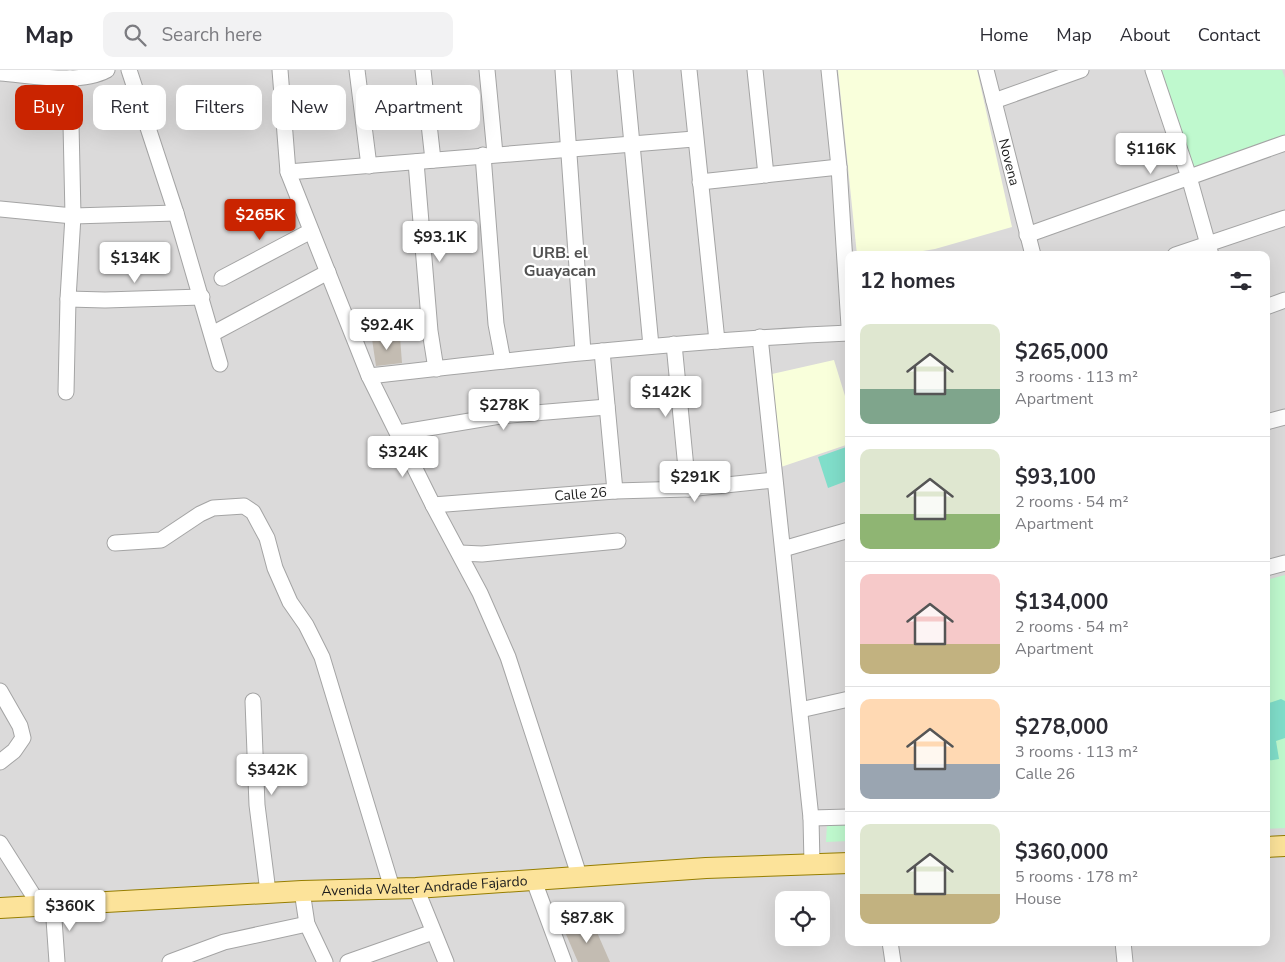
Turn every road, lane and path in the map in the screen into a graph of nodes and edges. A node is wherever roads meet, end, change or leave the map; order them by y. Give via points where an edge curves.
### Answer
1 (107, 70) edge
2 (129, 70) edge
3 (280, 70) edge
4 (357, 70) edge
5 (423, 70) edge
6 (487, 70) edge
7 (563, 70) edge
8 (625, 70) edge
9 (689, 70) edge
10 (755, 70) edge
11 (829, 70) edge
12 (986, 70) edge
13 (1081, 70) edge
14 (1153, 70) edge
15 (0, 73) edge
16 (70, 78) junction
17 (994, 101) junction
18 (694, 139) junction
19 (1285, 143) edge
20 (631, 144) junction
21 (569, 148) junction
22 (489, 154) junction
23 (433, 160) junction
24 (416, 162) junction
25 (369, 166) junction
26 (839, 167) junction
27 (288, 172) junction
28 (766, 175) junction
29 (1189, 177) junction
30 (700, 182) junction
31 (0, 209) edge
32 (176, 213) junction
33 (73, 216) junction
34 (1285, 218) edge
35 (311, 231) junction
36 (1027, 235) junction
37 (1209, 250) edge
38 (1032, 251) edge
39 (845, 262) edge
40 (328, 272) junction
41 (222, 278) dead end
42 (202, 297) junction
43 (68, 299) junction
44 (1285, 300) edge
45 (1270, 306) edge
46 (845, 333) edge
47 (212, 334) junction
48 (760, 337) junction
49 (717, 341) junction
50 (674, 344) junction
51 (651, 346) junction
52 (602, 350) junction
53 (583, 352) junction
54 (503, 361) junction
55 (220, 364) dead end
56 (436, 369) junction
57 (369, 376) junction
58 (66, 392) dead end
59 (607, 407) junction
60 (1285, 417) edge
61 (1270, 421) edge
62 (398, 433) junction
63 (774, 480) junction
64 (688, 489) junction
65 (615, 491) junction
66 (433, 505) junction
67 (845, 531) edge
68 (618, 541) dead end
69 (116, 544) dead end
70 (783, 549) junction
71 (460, 553) junction
72 (1285, 563) edge
73 (1270, 567) edge
74 (0, 691) edge
75 (845, 700) edge
76 (253, 701) dead end
77 (800, 710) junction
78 (0, 762) edge
79 (845, 816) edge
80 (811, 818) junction
81 (0, 843) edge
82 (1285, 846) edge
83 (1270, 847) edge
84 (845, 863) edge
85 (812, 864) junction
86 (579, 875) junction
87 (534, 881) junction
88 (392, 888) junction
89 (416, 888) junction
90 (302, 891) junction
91 (268, 892) junction
92 (47, 905) junction
93 (0, 908) edge
94 (306, 924) junction
95 (433, 932) junction
96 (891, 946) edge
97 (1123, 946) edge
98 (57, 962) edge
99 (170, 962) edge
100 (325, 962) edge
101 (348, 962) edge
102 (446, 962) edge
103 (564, 962) edge
104 (893, 962) edge
105 (1125, 962) edge

1 - 16 street
2 - 32 street
3 - 27 street
4 - 25 street
5 - 23 street
6 - 22 street
7 - 21 street
8 - 20 street
9 - 18 street
10 - 28 street
11 - 26 street
12 - 17 street, Novena
13 - 17 street
14 - 29 street
15 - 16 street
16 - 33 street
17 - 36 street, Novena
18 - 20 street
18 - 30 street
19 - 29 street
20 - 21 street
20 - 51 street
21 - 22 street
21 - 53 street
22 - 23 street
22 - 54 street via 496,324
23 - 24 street
24 - 25 street
24 - 56 street
25 - 27 street
26 - 28 street
26 - 39 street
27 - 35 street
28 - 30 street
29 - 36 street
29 - 37 street
30 - 49 street
31 - 33 street
32 - 33 street
32 - 42 street
33 - 43 street
34 - 37 street
35 - 40 street
35 - 41 street
36 - 38 street, Novena
40 - 47 street
40 - 57 street
42 - 43 street
42 - 47 street
43 - 58 street
44 - 45 street
46 - 48 street
47 - 55 street
48 - 49 street
48 - 63 street
49 - 50 street
50 - 51 street
50 - 64 street
51 - 52 street
52 - 53 street
52 - 59 street, Calle 26
53 - 54 street
54 - 56 street
56 - 57 street
57 - 62 street
59 - 62 street via 500,416
59 - 65 street, Calle 26
60 - 61 street
62 - 66 street
63 - 64 street
63 - 70 street
64 - 65 street
65 - 66 street, Calle 26
66 - 71 street
67 - 70 street
68 - 71 street via 482,554
69 - 88 street via 161,540 190,518 212,508 244,506 253,512 267,538 275,568 290,602 322,657
70 - 77 street
71 - 86 street via 508,657
72 - 73 street
74 - 78 street via 24,738
75 - 77 street
76 - 91 street via 257,805
77 - 80 street
79 - 80 street
80 - 85 street
81 - 92 street
82 - 83 main road
84 - 85 main road, Avenida Walter Andrade Fajardo
85 - 86 main road, Avenida Walter Andrade Fajardo
86 - 87 main road, Avenida Walter Andrade Fajardo
87 - 89 main road, Avenida Walter Andrade Fajardo
87 - 103 street
88 - 89 main road, Avenida Walter Andrade Fajardo
88 - 90 main road, Avenida Walter Andrade Fajardo
89 - 95 street
90 - 91 main road, Avenida Walter Andrade Fajardo
90 - 94 street
91 - 92 main road, Avenida Walter Andrade Fajardo
92 - 93 main road, Avenida Walter Andrade Fajardo
92 - 98 street
94 - 99 street via 224,942
94 - 100 street
95 - 101 street
95 - 102 street
96 - 104 street
97 - 105 street

